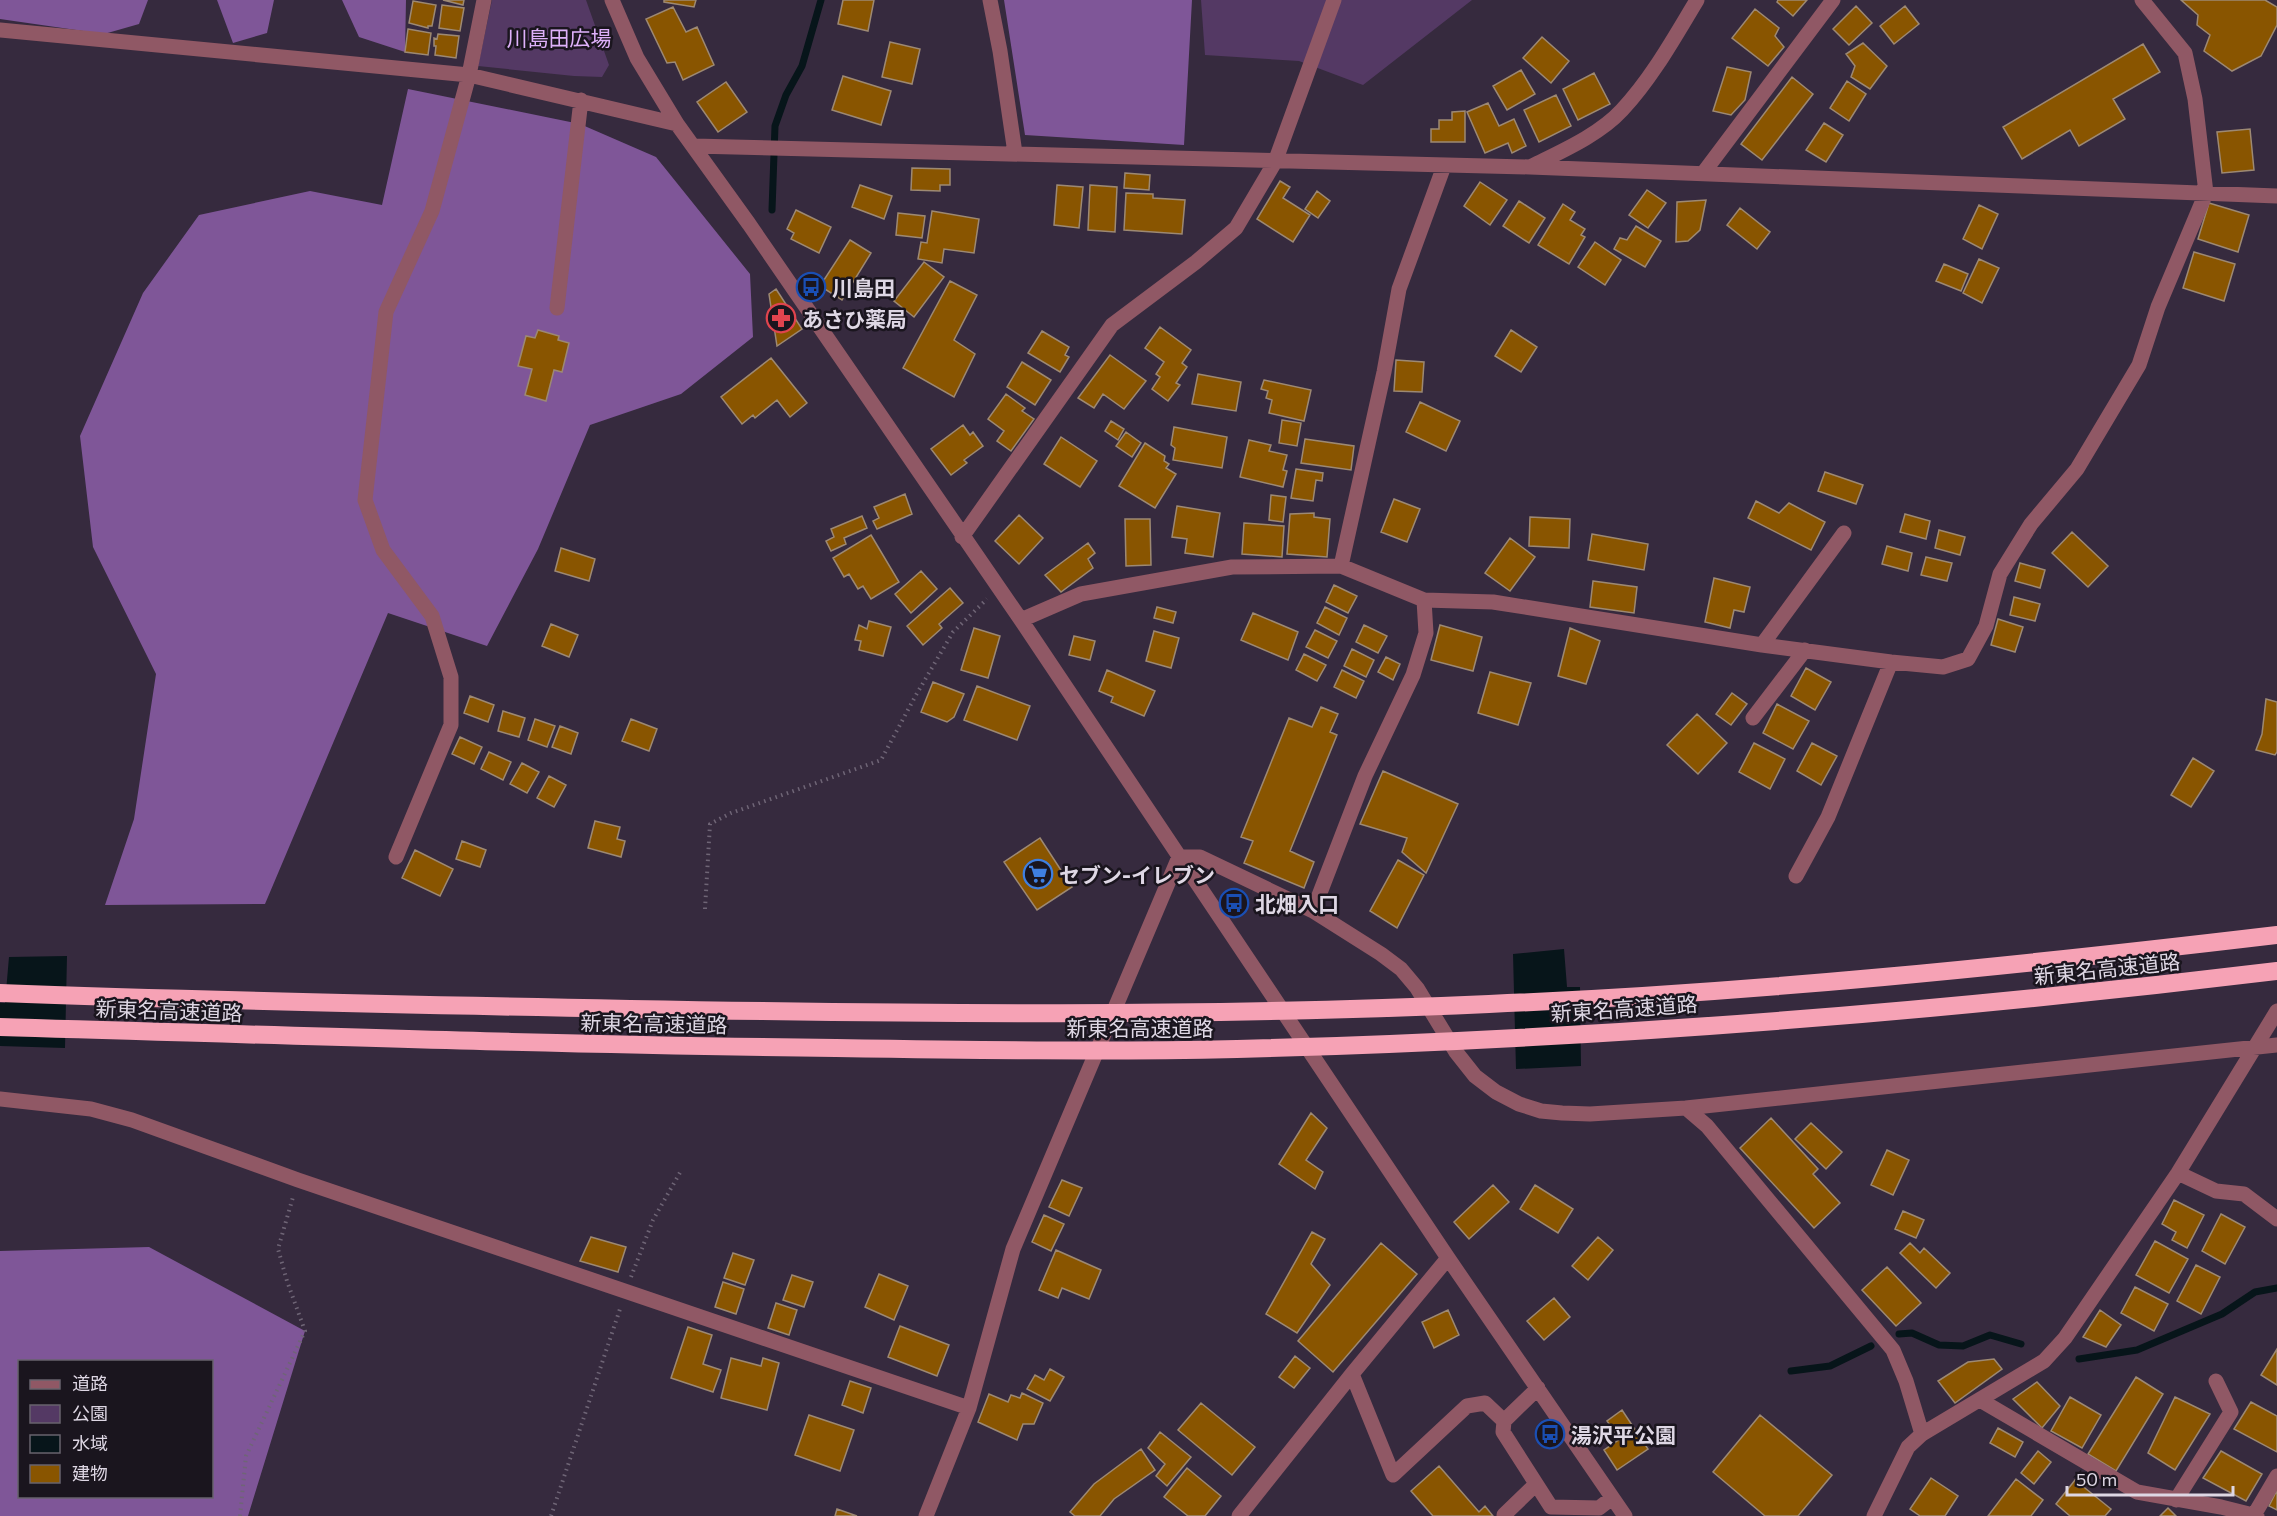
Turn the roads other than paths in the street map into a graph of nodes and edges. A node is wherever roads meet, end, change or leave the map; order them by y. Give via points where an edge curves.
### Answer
1 (484, 0) edge
2 (612, 0) edge
3 (990, 0) edge
4 (1334, 0) edge
5 (1697, 0) edge
6 (1833, 0) edge
7 (2142, 0) edge
8 (0, 30) edge
9 (469, 75) junction
10 (581, 100) junction
11 (677, 124) junction
12 (694, 146) junction
13 (1015, 153) junction
14 (1275, 162) junction
15 (1444, 166) junction
16 (1530, 167) junction
17 (1704, 172) junction
18 (2206, 193) junction
19 (2277, 196) edge
20 (557, 308) dead end
21 (1844, 533) dead end
22 (962, 537) junction
23 (1341, 566) junction
24 (1424, 600) junction
25 (1021, 620) junction
26 (1762, 645) junction
27 (1805, 650) junction
28 (1891, 662) junction
29 (1753, 718) dead end
30 (396, 857) dead end
31 (1179, 858) junction
32 (1796, 876) dead end
33 (1313, 911) junction
34 (2277, 935) edge
35 (2277, 971) edge
36 (0, 993) edge
37 (2277, 1011) edge
38 (0, 1027) edge
39 (2277, 1045) edge
40 (2255, 1047) junction
41 (0, 1099) edge
42 (1686, 1108) junction
43 (2178, 1173) junction
44 (2277, 1219) edge
45 (1448, 1258) junction
46 (1352, 1374) junction
47 (2216, 1381) dead end
48 (1538, 1388) junction
49 (1980, 1400) junction
50 (969, 1408) junction
51 (1504, 1421) junction
52 (1922, 1434) junction
53 (2277, 1476) edge
54 (1536, 1484) junction
55 (1612, 1498) junction
56 (2176, 1500) junction
57 (2218, 1512) edge
58 (1504, 1515) edge
59 (2256, 1515) edge
60 (926, 1516) edge
61 (1239, 1516) edge
62 (1625, 1516) edge
63 (1874, 1516) edge

1 - 9 street
2 - 11 street via 637,58
3 - 13 street
4 - 14 street
5 - 16 street via 1654,70 1621,112 1582,140
6 - 17 street
7 - 18 street via 2185,53 2195,99
8 - 9 street
9 - 10 street
9 - 30 street via 432,211 386,312 365,500 383,550 432,616 451,677 451,725
10 - 11 street
10 - 20 street
11 - 12 street
12 - 13 street
12 - 22 street
13 - 14 street
14 - 15 street
14 - 22 street via 1236,228 1112,325
15 - 16 street
15 - 23 street via 1399,289
16 - 17 street
17 - 18 street
18 - 19 street
18 - 28 street via 2158,307 2139,365 2077,469 2031,524 2000,573 1986,626 1968,659 1943,667
21 - 26 street
22 - 25 street
23 - 24 street
23 - 25 street via 1220,569 1081,594
24 - 26 street via 1493,602
24 - 33 street via 1426,633 1413,675 1365,776
25 - 31 street
26 - 27 street
27 - 28 street
27 - 29 street
28 - 32 street via 1828,817
31 - 33 street via 1200,858
31 - 45 street
31 - 50 street via 1013,1249
33 - 42 street via 1401,969 1456,1052 1475,1076 1496,1092 1541,1111 1562,1113
34 - 36 highway, 新東名高速道路, bridge via 1828,982 1491,1004 1229,1012 750,1011
35 - 38 highway, 新東名高速道路, bridge via 2115,991 1827,1018 1494,1039 1234,1049 759,1047
37 - 40 street
39 - 40 street
40 - 42 street
40 - 43 street
41 - 50 street via 92,1108 132,1120
42 - 52 street via 1707,1126 1893,1350
43 - 44 street via 2216,1191 2244,1194
43 - 49 street via 2065,1338 2044,1361
45 - 46 street
45 - 48 street
46 - 51 street via 1393,1475 1467,1406 1485,1403
46 - 61 street
47 - 56 street via 2231,1412
48 - 51 street
48 - 55 street
49 - 52 street
49 - 56 street via 2137,1492
50 - 60 street
51 - 54 street via 1503,1432
52 - 63 street via 1908,1446
53 - 59 street
54 - 55 street via 1551,1507 1599,1508
54 - 58 street
55 - 62 street
56 - 57 street
57 - 59 street

